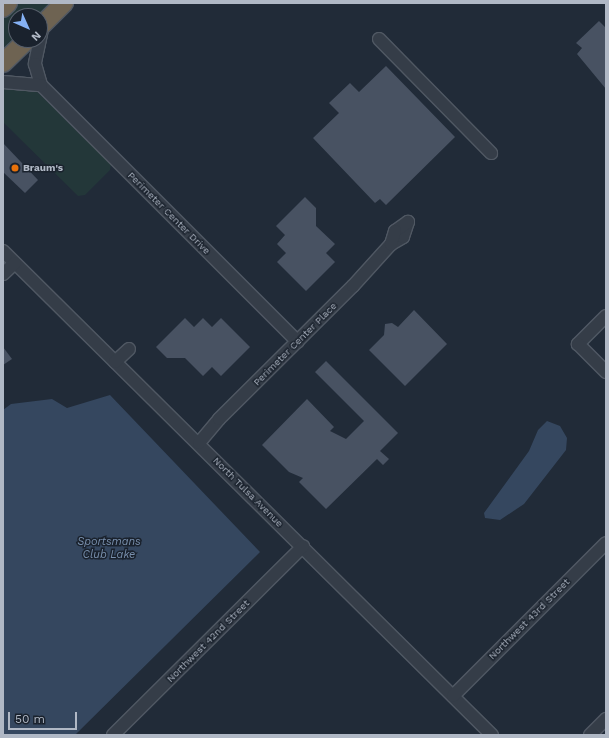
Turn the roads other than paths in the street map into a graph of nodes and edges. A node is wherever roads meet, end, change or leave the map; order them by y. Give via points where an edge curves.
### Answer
1 (8, 3) edge
2 (64, 3) edge
3 (3, 8) edge
4 (48, 19) edge
5 (379, 39) dead end
6 (19, 48) edge
7 (38, 48) edge
8 (3, 63) edge
9 (3, 82) edge
10 (41, 85) junction
11 (491, 153) dead end
12 (391, 244) dead end
13 (3, 251) edge
14 (15, 262) junction
15 (3, 274) edge
16 (606, 316) edge
17 (298, 342) junction
18 (129, 349) dead end
19 (115, 362) junction
20 (606, 372) edge
21 (199, 443) junction
22 (606, 543) edge
23 (303, 546) junction
24 (453, 696) junction
25 (606, 720) edge
26 (113, 735) edge
27 (492, 735) edge
28 (590, 735) edge

1 - 3 highway
2 - 4 highway
5 - 11 street
6 - 8 highway
7 - 10 street, Perimeter Center Drive via 35,64
9 - 10 street
10 - 17 street, Perimeter Center Drive
12 - 17 street, Perimeter Center Place
13 - 14 street, North Tulsa Avenue
14 - 15 street
14 - 19 street, North Tulsa Avenue
16 - 20 street via 578,344
17 - 21 street, Perimeter Center Place
18 - 19 street
19 - 21 street, North Tulsa Avenue
21 - 23 street, North Tulsa Avenue
22 - 24 street, Northwest 43rd Street
23 - 24 street, North Tulsa Avenue
23 - 26 street, Northwest 42nd Street
24 - 27 street, North Tulsa Avenue
25 - 28 street

